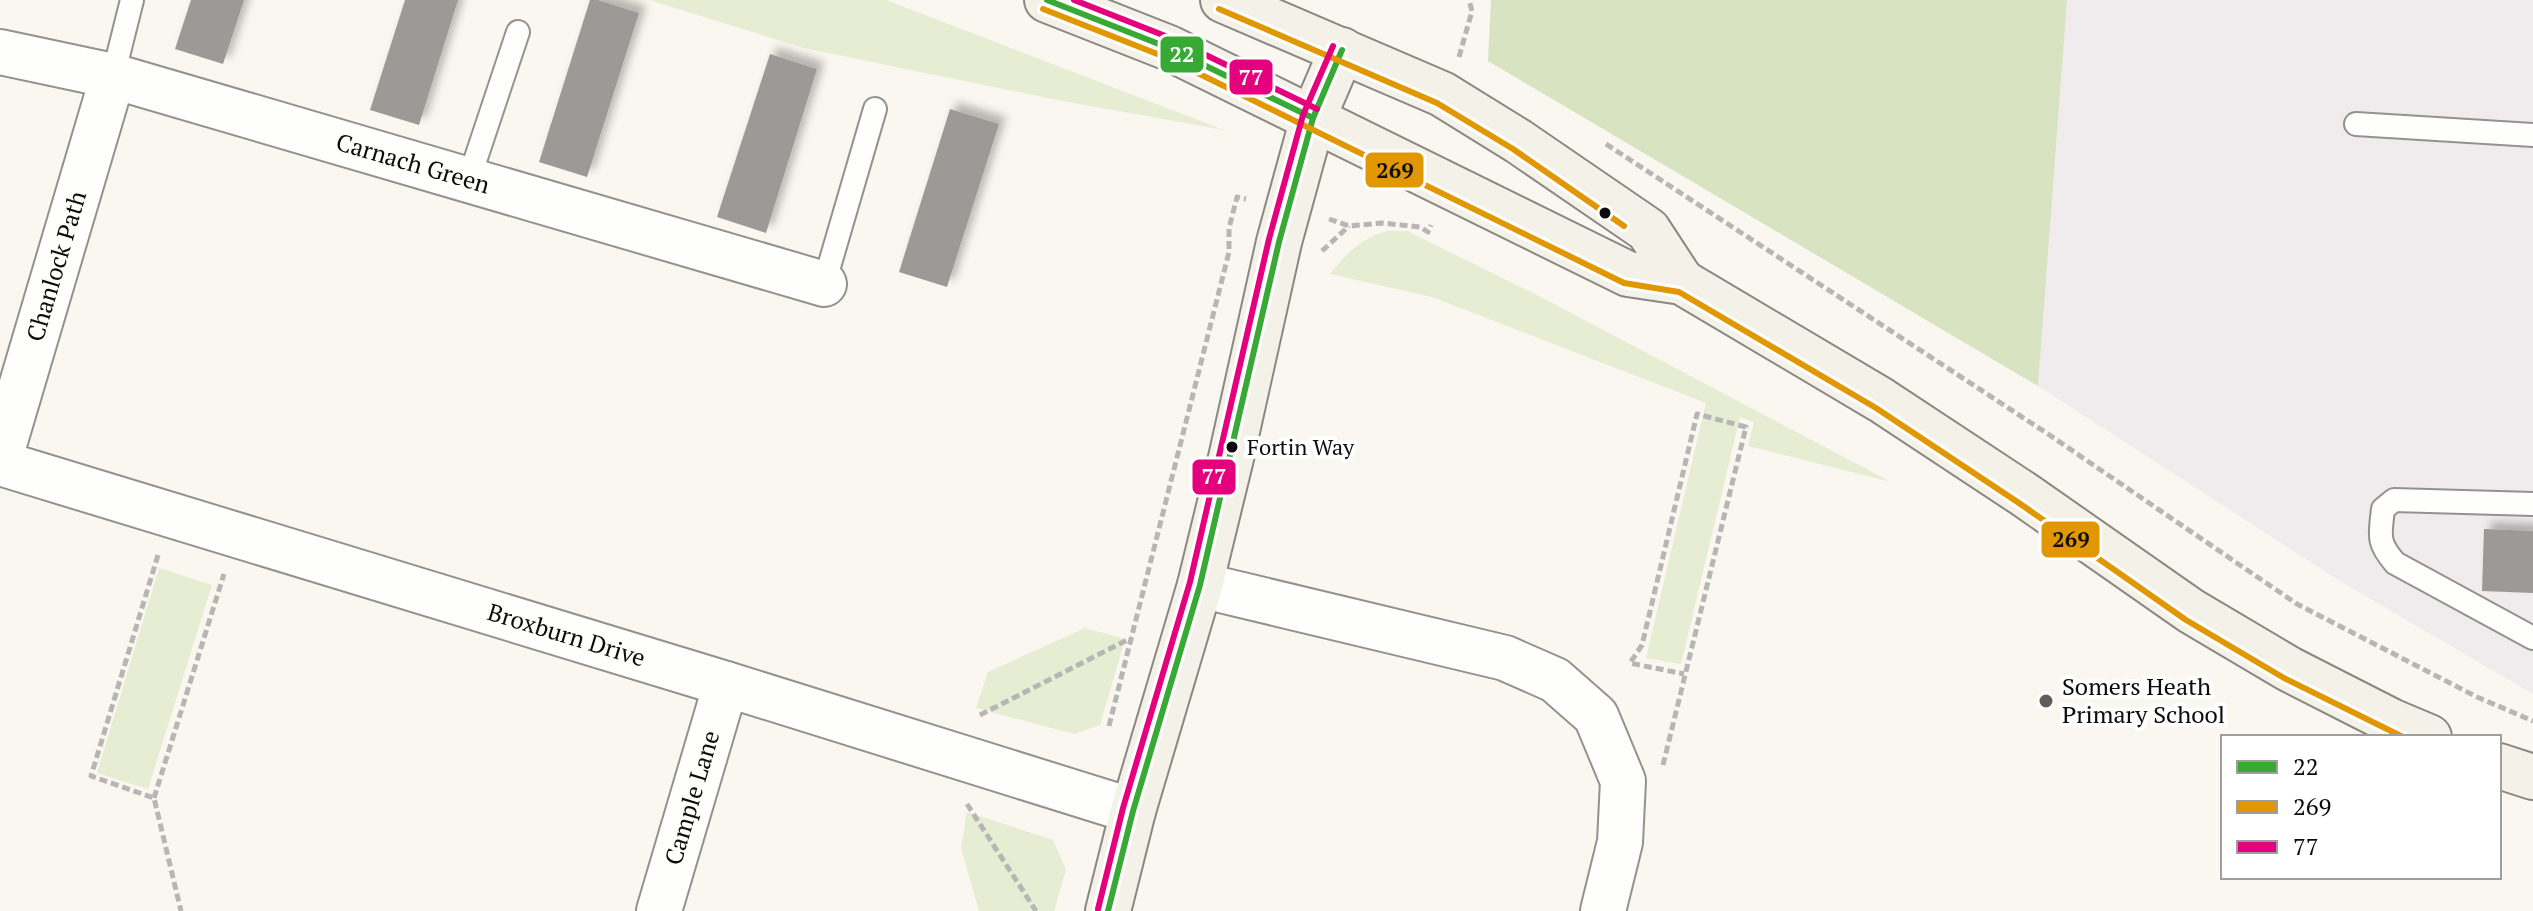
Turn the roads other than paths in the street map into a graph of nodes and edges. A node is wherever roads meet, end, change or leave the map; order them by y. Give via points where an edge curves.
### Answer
1 (132, 0) edge
2 (1047, 0) edge
3 (1223, 0) edge
4 (518, 32) dead end
5 (1342, 50) junction
6 (0, 52) edge
7 (113, 76) junction
8 (875, 109) dead end
9 (1313, 118) junction
10 (2356, 124) dead end
11 (2533, 135) edge
12 (468, 182) junction
13 (1682, 282) junction
14 (824, 284) joint
15 (0, 460) edge
16 (2533, 504) edge
17 (1200, 585) junction
18 (2533, 638) edge
19 (726, 684) junction
20 (2424, 735) edge
21 (2501, 767) edge
22 (2533, 777) edge
23 (1133, 811) junction
24 (659, 911) edge
25 (1108, 911) edge
26 (1603, 911) edge

1 - 7 lane
2 - 9 main road via 1169,48
3 - 5 main road
4 - 12 lane
5 - 9 main road
5 - 13 main road via 1442,94 1596,194 1648,230
6 - 7 street, Carnach Green
7 - 12 street, Carnach Green
7 - 15 street, Chanlock Path
8 - 14 lane
9 - 13 main road via 1628,274
9 - 17 main road
10 - 11 lane
12 - 14 street, Carnach Green
13 - 20 main road via 1881,400 2191,611 2289,669
15 - 19 street, Broxburn Drive
16 - 18 lane via 2394,500 2383,509 2380,532 2382,547 2395,563
17 - 23 main road
17 - 26 street via 1505,658 1555,680 1596,716 1623,781 1620,842
19 - 23 street, Broxburn Drive
19 - 24 street, Cample Lane
21 - 22 main road
23 - 25 main road

